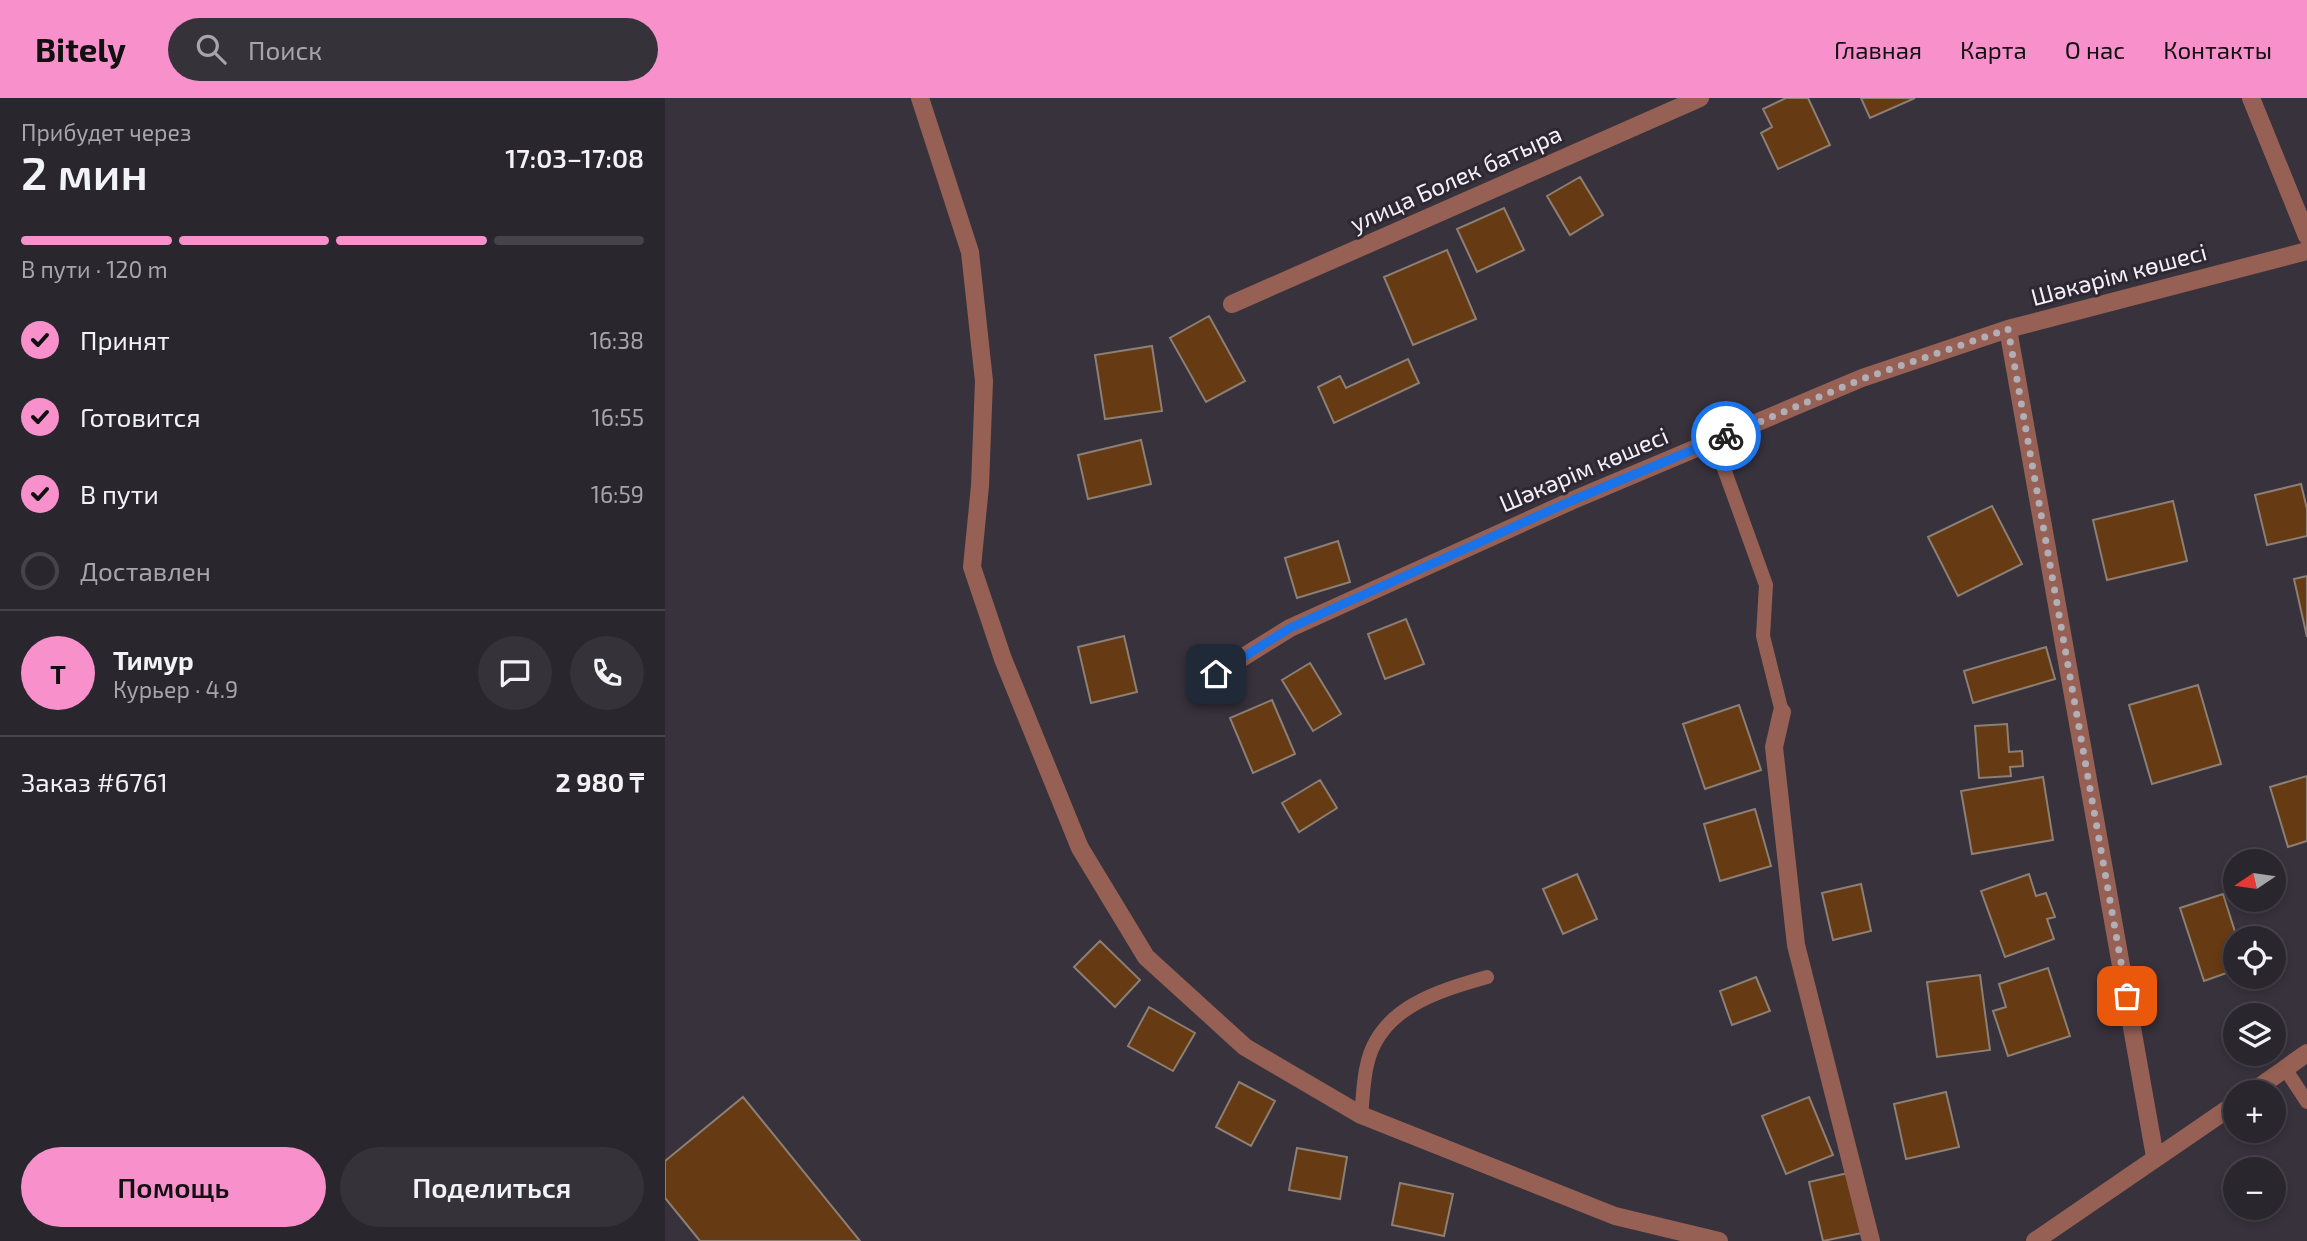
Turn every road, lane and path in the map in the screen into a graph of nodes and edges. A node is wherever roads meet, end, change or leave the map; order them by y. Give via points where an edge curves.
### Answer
1 (920, 98) edge
2 (1700, 98) edge
3 (2251, 98) edge
4 (2307, 236) edge
5 (2307, 251) edge
6 (1232, 304) dead end
7 (2008, 329) junction
8 (1714, 441) junction
9 (1216, 674) dead end
10 (1782, 712) joint
11 (1487, 977) dead end
12 (2307, 1053) edge
13 (2286, 1070) junction
14 (2271, 1080) edge
15 (2307, 1102) edge
16 (2223, 1112) edge
17 (1361, 1115) junction
18 (2155, 1157) junction
19 (1719, 1241) edge
20 (1871, 1241) edge
21 (2035, 1241) edge

1 - 17 street via 970,252 984,381 972,567 1003,659 1080,848 1146,957 1245,1047
2 - 6 street, улица Болек батыра
3 - 4 street
5 - 7 street, Шәкәрім көшесі
7 - 8 street, Шәкәрім көшесі via 1862,379
7 - 18 street
8 - 9 street, Шәкәрім көшесі via 1290,628
8 - 10 lane via 1766,585 1763,636
10 - 20 street via 1774,747 1796,945
11 - 17 lane via 1437,991 1388,1020 1367,1063
12 - 13 street
13 - 14 street
13 - 15 lane
16 - 18 street
17 - 19 street via 1615,1216
18 - 21 street

